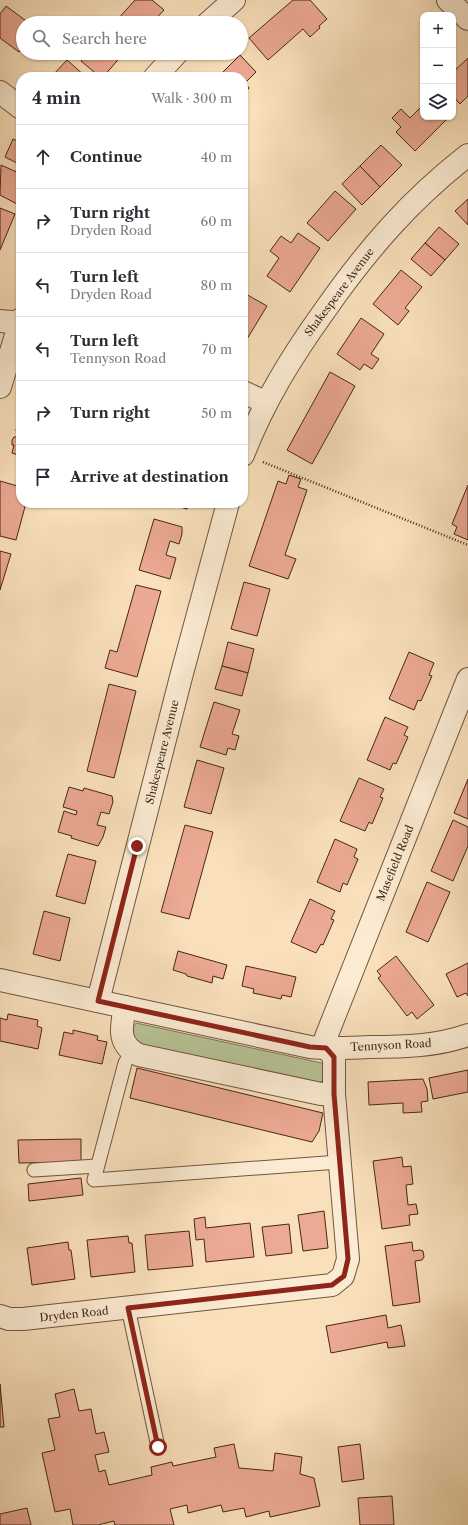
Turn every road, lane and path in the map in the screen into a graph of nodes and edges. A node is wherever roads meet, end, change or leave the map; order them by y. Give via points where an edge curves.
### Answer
1 (234, 0) edge
2 (448, 0) edge
3 (216, 16) edge
4 (468, 19) edge
5 (171, 60) edge
6 (160, 72) edge
7 (0, 92) edge
8 (16, 104) edge
9 (468, 155) edge
10 (15, 322) edge
11 (0, 387) edge
12 (248, 394) edge
13 (266, 402) junction
14 (248, 443) edge
15 (248, 456) edge
16 (227, 508) edge
17 (468, 546) edge
18 (468, 679) edge
19 (0, 980) edge
20 (98, 1001) junction
21 (125, 1007) junction
22 (468, 1035) edge
23 (326, 1048) junction
24 (131, 1052) junction
25 (334, 1094) junction
26 (339, 1162) junction
27 (97, 1166) junction
28 (34, 1170) dead end
29 (128, 1308) junction
30 (0, 1316) edge
31 (158, 1447) dead end

1 - 3 street
2 - 4 street
5 - 6 street
7 - 8 street
9 - 13 street, Shakespeare Avenue via 426,189 366,254 311,329
10 - 11 street
12 - 13 street
13 - 14 street, Shakespeare Avenue
15 - 17 path
16 - 20 street, Shakespeare Avenue
18 - 23 street, Masefield Road via 326,1037
19 - 20 street, Tennyson Road
20 - 21 street, Tennyson Road
21 - 23 street, Tennyson Road via 310,1047
21 - 24 street via 122,1035 125,1045
22 - 23 street, Tennyson Road via 438,1043 409,1046
23 - 25 street, Dryden Road via 334,1057
24 - 25 street via 321,1094
24 - 27 lane via 125,1063
25 - 26 street, Dryden Road
26 - 27 lane via 94,1180
26 - 29 street, Dryden Road via 348,1259 344,1276 332,1285
27 - 28 lane
29 - 30 street, Dryden Road via 9,1320
29 - 31 lane

